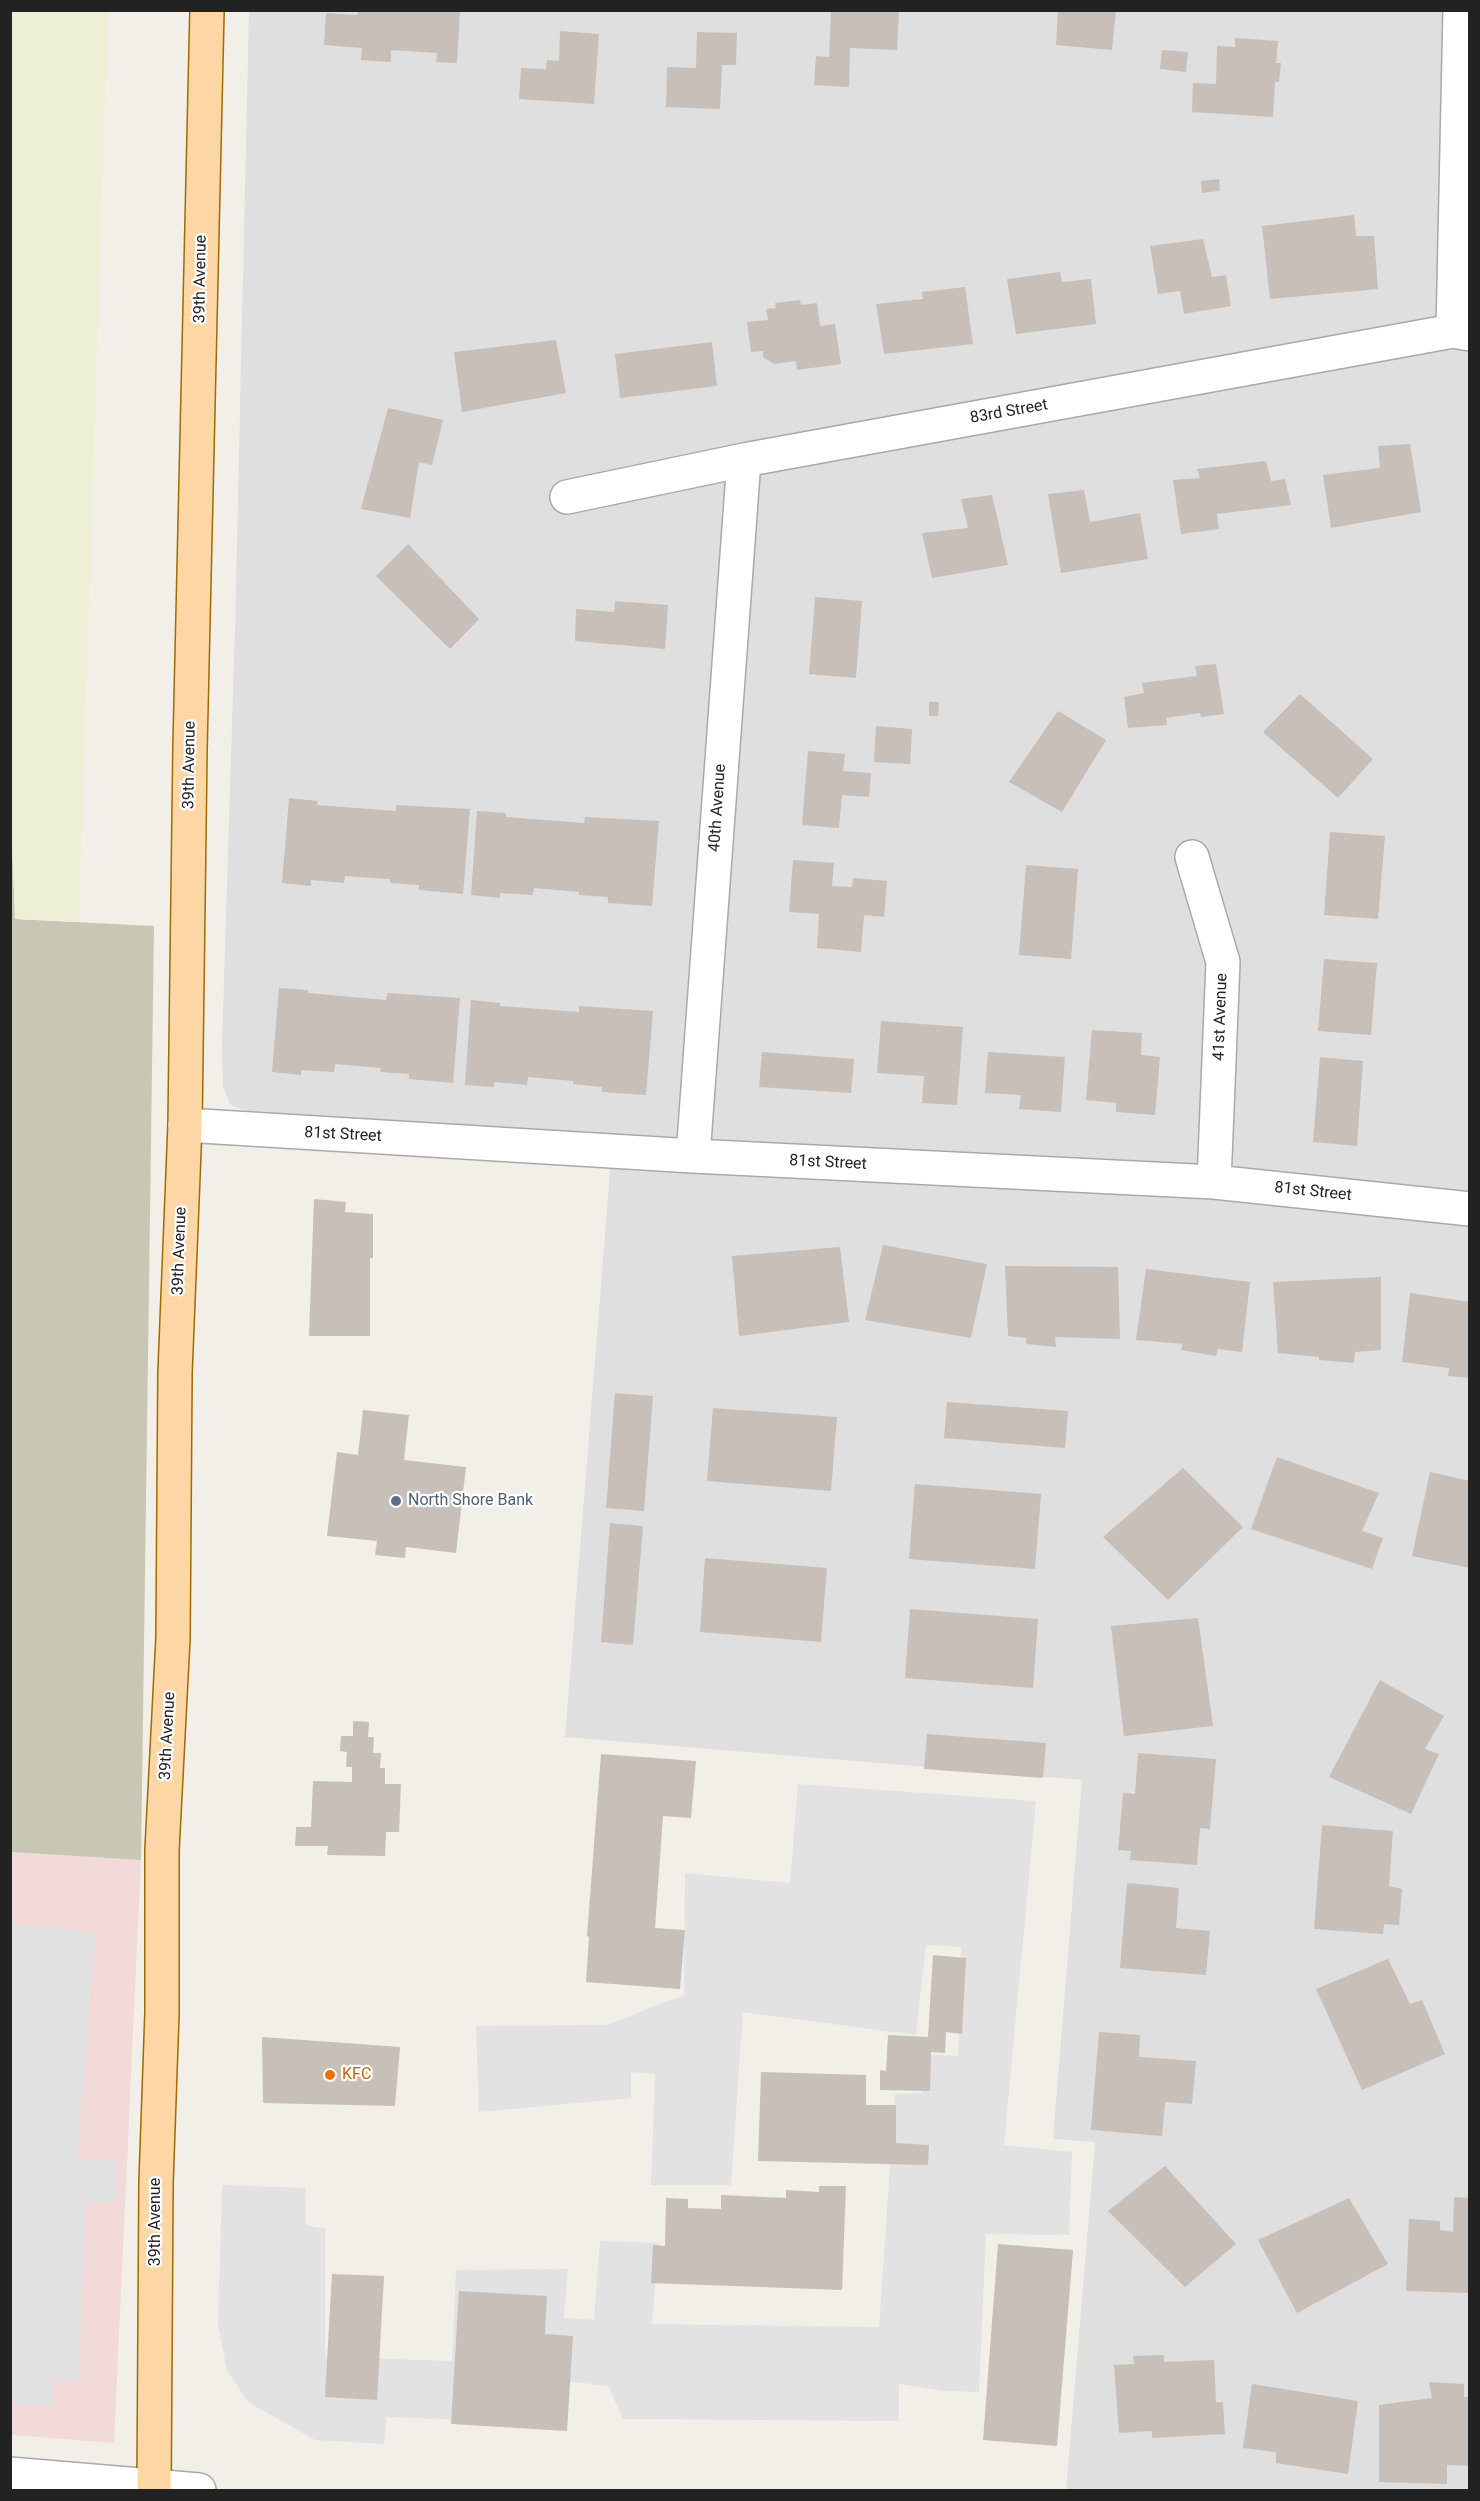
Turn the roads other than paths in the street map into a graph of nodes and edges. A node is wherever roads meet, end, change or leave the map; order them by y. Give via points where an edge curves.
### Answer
1 (207, 10) edge
2 (1460, 10) edge
3 (1461, 333) edge
4 (744, 460) junction
5 (567, 497) dead end
6 (1192, 857) dead end
7 (185, 1125) junction
8 (693, 1156) junction
9 (1214, 1182) junction
10 (1470, 1209) edge
11 (10, 2474) edge
12 (154, 2489) edge
13 (199, 2490) edge

1 - 7 main road, 39th Avenue via 189,749
2 - 3 street
3 - 4 street, 83rd Street
4 - 5 street, 83rd Street
4 - 8 street, 40th Avenue
6 - 9 street, 41st Avenue via 1223,962
7 - 8 street, 81st Street
7 - 12 main road, 39th Avenue via 176,1373 173,1638 162,1850
8 - 9 street, 81st Street
9 - 10 street, 81st Street
11 - 12 street
12 - 13 street

